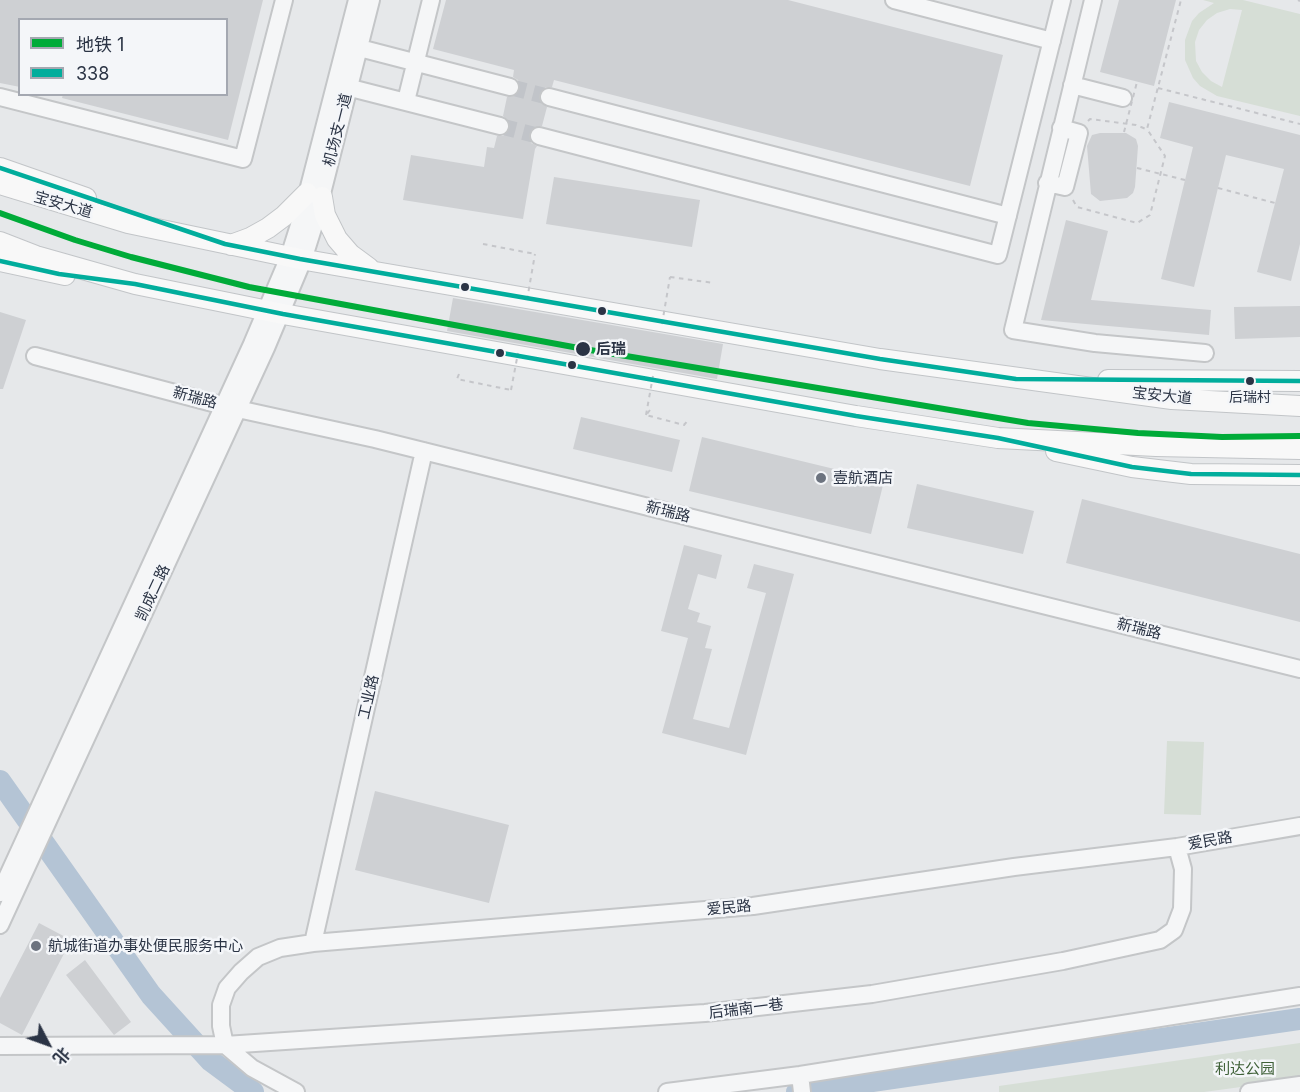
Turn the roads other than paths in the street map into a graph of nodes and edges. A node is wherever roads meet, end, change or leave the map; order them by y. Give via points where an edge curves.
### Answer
1 (284, 0) edge
2 (357, 0) edge
3 (371, 0) edge
4 (431, 0) edge
5 (894, 0) edge
6 (1062, 0) edge
7 (1093, 0) edge
8 (1052, 41) junction
9 (352, 46) junction
10 (415, 62) junction
11 (1072, 85) junction
12 (342, 86) junction
13 (510, 87) tunnel mouth
14 (0, 97) edge
15 (549, 97) tunnel mouth
16 (1123, 98) dead end
17 (406, 101) junction
18 (500, 126) tunnel mouth
19 (1061, 128) junction
20 (539, 136) tunnel mouth
21 (0, 168) edge
22 (1047, 183) junction
23 (0, 184) edge
24 (314, 195) junction
25 (1008, 216) junction
26 (0, 242) edge
27 (228, 244) junction
28 (296, 258) junction
29 (0, 261) edge
30 (380, 273) junction
31 (135, 284) junction
32 (273, 312) junction
33 (1205, 353) dead end
34 (35, 356) dead end
35 (1016, 379) junction
36 (1300, 381) edge
37 (1300, 406) edge
38 (231, 407) junction
39 (998, 438) junction
40 (1300, 449) edge
41 (424, 452) junction
42 (1300, 475) edge
43 (1300, 669) edge
44 (1300, 825) edge
45 (1177, 847) junction
46 (25, 854) junction
47 (0, 893) edge
48 (0, 924) edge
49 (313, 943) junction
50 (1300, 996) edge
51 (225, 1045) junction
52 (0, 1046) edge
53 (800, 1075) junction
54 (1300, 1085) edge
55 (296, 1092) edge
56 (667, 1092) edge
57 (802, 1092) edge
58 (1249, 1092) edge

1 - 14 street via 243,159
2 - 9 street, 机场支一道
3 - 9 street, 机场支一道
4 - 10 street
5 - 8 street
6 - 8 street
7 - 11 street
8 - 25 street
9 - 10 street
9 - 12 street, 机场支一道
10 - 13 street
10 - 17 street
11 - 16 street
11 - 19 street
12 - 17 street
12 - 24 street, 机场支一道
15 - 25 street
17 - 18 street
19 - 22 street
19 - 22 street via 1079,133 1065,187
20 - 25 street via 998,255
21 - 27 main road
22 - 33 street via 1013,330 1095,343
23 - 27 main road, 宝安大道 via 128,223
24 - 27 main road via 268,228
24 - 28 street, 机场支一道
24 - 30 main road via 337,239 359,262
26 - 31 main road
27 - 28 main road, 宝安大道
28 - 30 main road, 宝安大道
28 - 32 street, 凯成二路
29 - 31 main road
30 - 35 main road, 宝安大道
31 - 32 main road
32 - 38 street, 凯成二路
32 - 39 main road
34 - 38 street, 新瑞路
35 - 36 main road
35 - 37 main road, 宝安大道 via 1172,399
38 - 41 street, 新瑞路
38 - 46 street, 凯成二路
39 - 40 main road
39 - 42 main road via 1132,467 1191,474
41 - 43 street, 新瑞路
41 - 49 street, 工业路
44 - 45 street, 爱民路
45 - 49 street, 爱民路 via 753,906
45 - 51 street, 后瑞南一巷 via 1183,869 1182,909 1174,930 1160,940 1085,956 872,994 705,1013
46 - 47 street, 凯成二路
46 - 48 street, 凯成二路
49 - 51 street, 爱民路 via 280,948 258,957 227,988 221,1005
50 - 53 street
51 - 52 street, 后瑞南一巷
51 - 55 street via 252,1068
53 - 56 street
53 - 57 street
54 - 58 street

